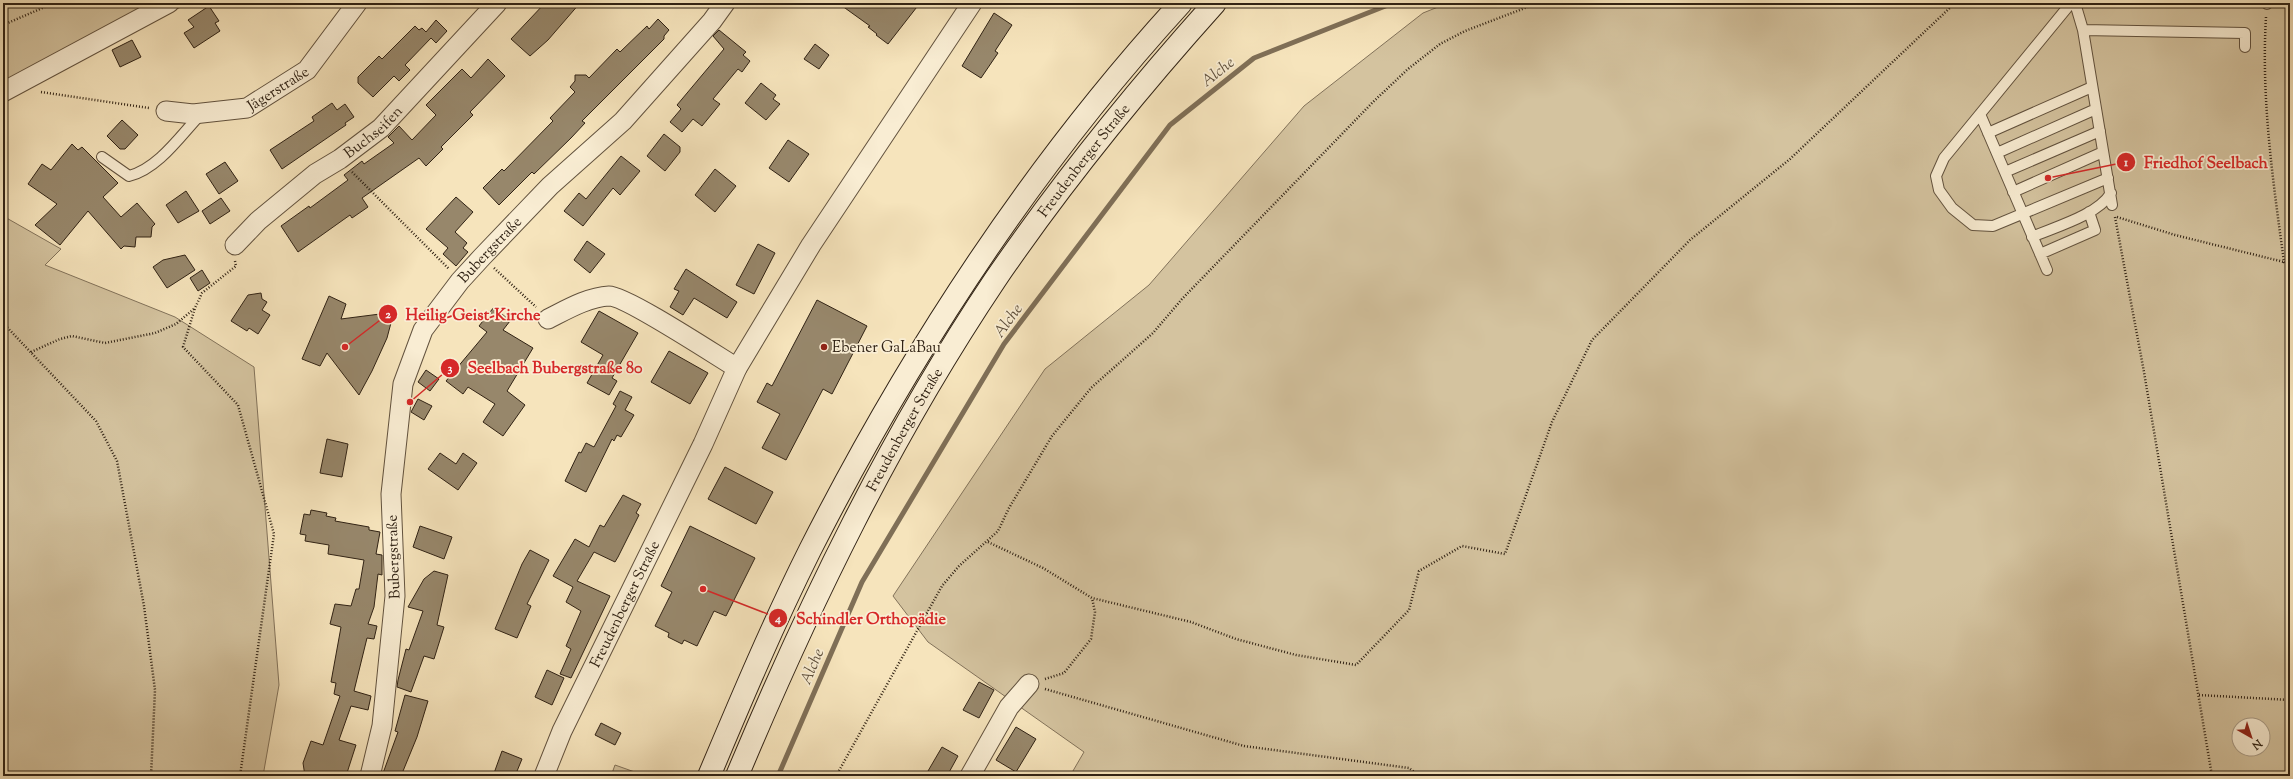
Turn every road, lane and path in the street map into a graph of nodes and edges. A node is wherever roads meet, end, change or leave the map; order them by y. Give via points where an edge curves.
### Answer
1 (54, 3) edge
2 (169, 3) edge
3 (358, 3) edge
4 (497, 3) edge
5 (725, 3) edge
6 (972, 3) edge
7 (1181, 3) edge
8 (1215, 3) edge
9 (1538, 3) edge
10 (1955, 3) edge
11 (2071, 3) edge
12 (2075, 3) edge
13 (2267, 4) edge
14 (3, 25) edge
15 (2083, 30) junction
16 (2245, 47) dead end
17 (2092, 87) junction
18 (7, 90) edge
19 (2096, 110) junction
20 (166, 111) joint
21 (202, 113) junction
22 (1980, 114) junction
23 (2100, 131) junction
24 (1988, 133) junction
25 (2103, 152) junction
26 (1997, 153) junction
27 (102, 157) dead end
28 (340, 159) junction
29 (2005, 172) junction
30 (2108, 178) junction
31 (2013, 192) junction
32 (2110, 193) junction
33 (2112, 205) joint
34 (2089, 212) junction
35 (2023, 215) junction
36 (2115, 216) junction
37 (2032, 237) junction
38 (235, 245) joint
39 (2040, 254) junction
40 (482, 257) junction
41 (2284, 262) junction
42 (2290, 267) edge
43 (2047, 270) dead end
44 (460, 281) junction
45 (195, 308) junction
46 (548, 319) joint
47 (3, 323) edge
48 (32, 352) junction
49 (737, 368) junction
50 (988, 542) junction
51 (1092, 598) junction
52 (1029, 684) junction
53 (2199, 695) junction
54 (2290, 700) edge
55 (151, 776) edge
56 (240, 776) edge
57 (370, 776) edge
58 (544, 776) edge
59 (709, 776) edge
60 (737, 776) edge
61 (836, 776) edge
62 (970, 776) edge
63 (1419, 776) edge
64 (2212, 776) edge

1 - 14 path
2 - 18 street
3 - 21 street, Jägerstraße via 307,70 248,108
4 - 28 street, Buchseifen via 381,128
5 - 40 street, Bubergstraße via 623,121 550,186
6 - 49 street, Freudenberger Straße via 811,245
7 - 59 main road, Freudenberger Straße via 1085,113 1032,183 912,364 858,457 809,552
8 - 60 main road, Freudenberger Straße via 1161,62 1055,195 995,281 936,374 833,561 780,673
9 - 50 path via 1465,31 1440,44 1408,69 1373,102 1193,288 1153,333 1091,388 1052,436 998,531
10 - 51 path via 1790,159 1690,240 1592,340 1552,422 1505,554 1462,546 1419,571 1409,610 1356,665 1296,655 1236,639 1191,622
11 - 22 lane
12 - 15 lane
13 - 41 path via 2265,106
15 - 16 lane via 2245,33
15 - 17 lane
17 - 19 lane
17 - 24 lane
18 - 20 path
19 - 23 lane
19 - 26 lane
20 - 21 street, Jägerstraße
21 - 27 lane via 160,158 139,173 129,176
22 - 24 lane
22 - 35 lane via 1944,158 1936,176 1939,190 1952,208 1973,225 1993,226
23 - 25 lane
23 - 29 lane
24 - 26 lane
25 - 30 lane
25 - 31 lane
26 - 29 lane
28 - 38 street, Buchseifen via 315,174 258,221
28 - 44 path
29 - 31 lane
30 - 32 lane
30 - 35 lane
31 - 35 lane
32 - 33 lane
32 - 34 lane via 2106,200
33 - 36 path
34 - 37 lane
34 - 39 lane via 2095,230
35 - 37 lane
36 - 41 path
36 - 53 path
37 - 39 lane
38 - 45 path via 236,266 202,293
39 - 43 lane
40 - 44 street, Bubergstraße
40 - 46 path
41 - 42 path
44 - 57 street, Bubergstraße via 423,330 403,384 391,494 396,596 382,726
45 - 48 path via 176,324 155,333 105,343 72,336
45 - 56 path via 183,347 238,405 274,534
46 - 49 street via 570,308 610,296 632,304
47 - 48 path
48 - 55 path via 96,421 117,462 144,606 155,690
49 - 58 street, Freudenberger Straße via 703,444 562,732
50 - 51 path via 1043,568
50 - 61 path via 959,566 942,586
51 - 52 path via 1095,612 1091,639 1064,673
52 - 62 street via 1009,707
52 - 63 path via 1244,746 1409,768
53 - 54 path
53 - 64 path

